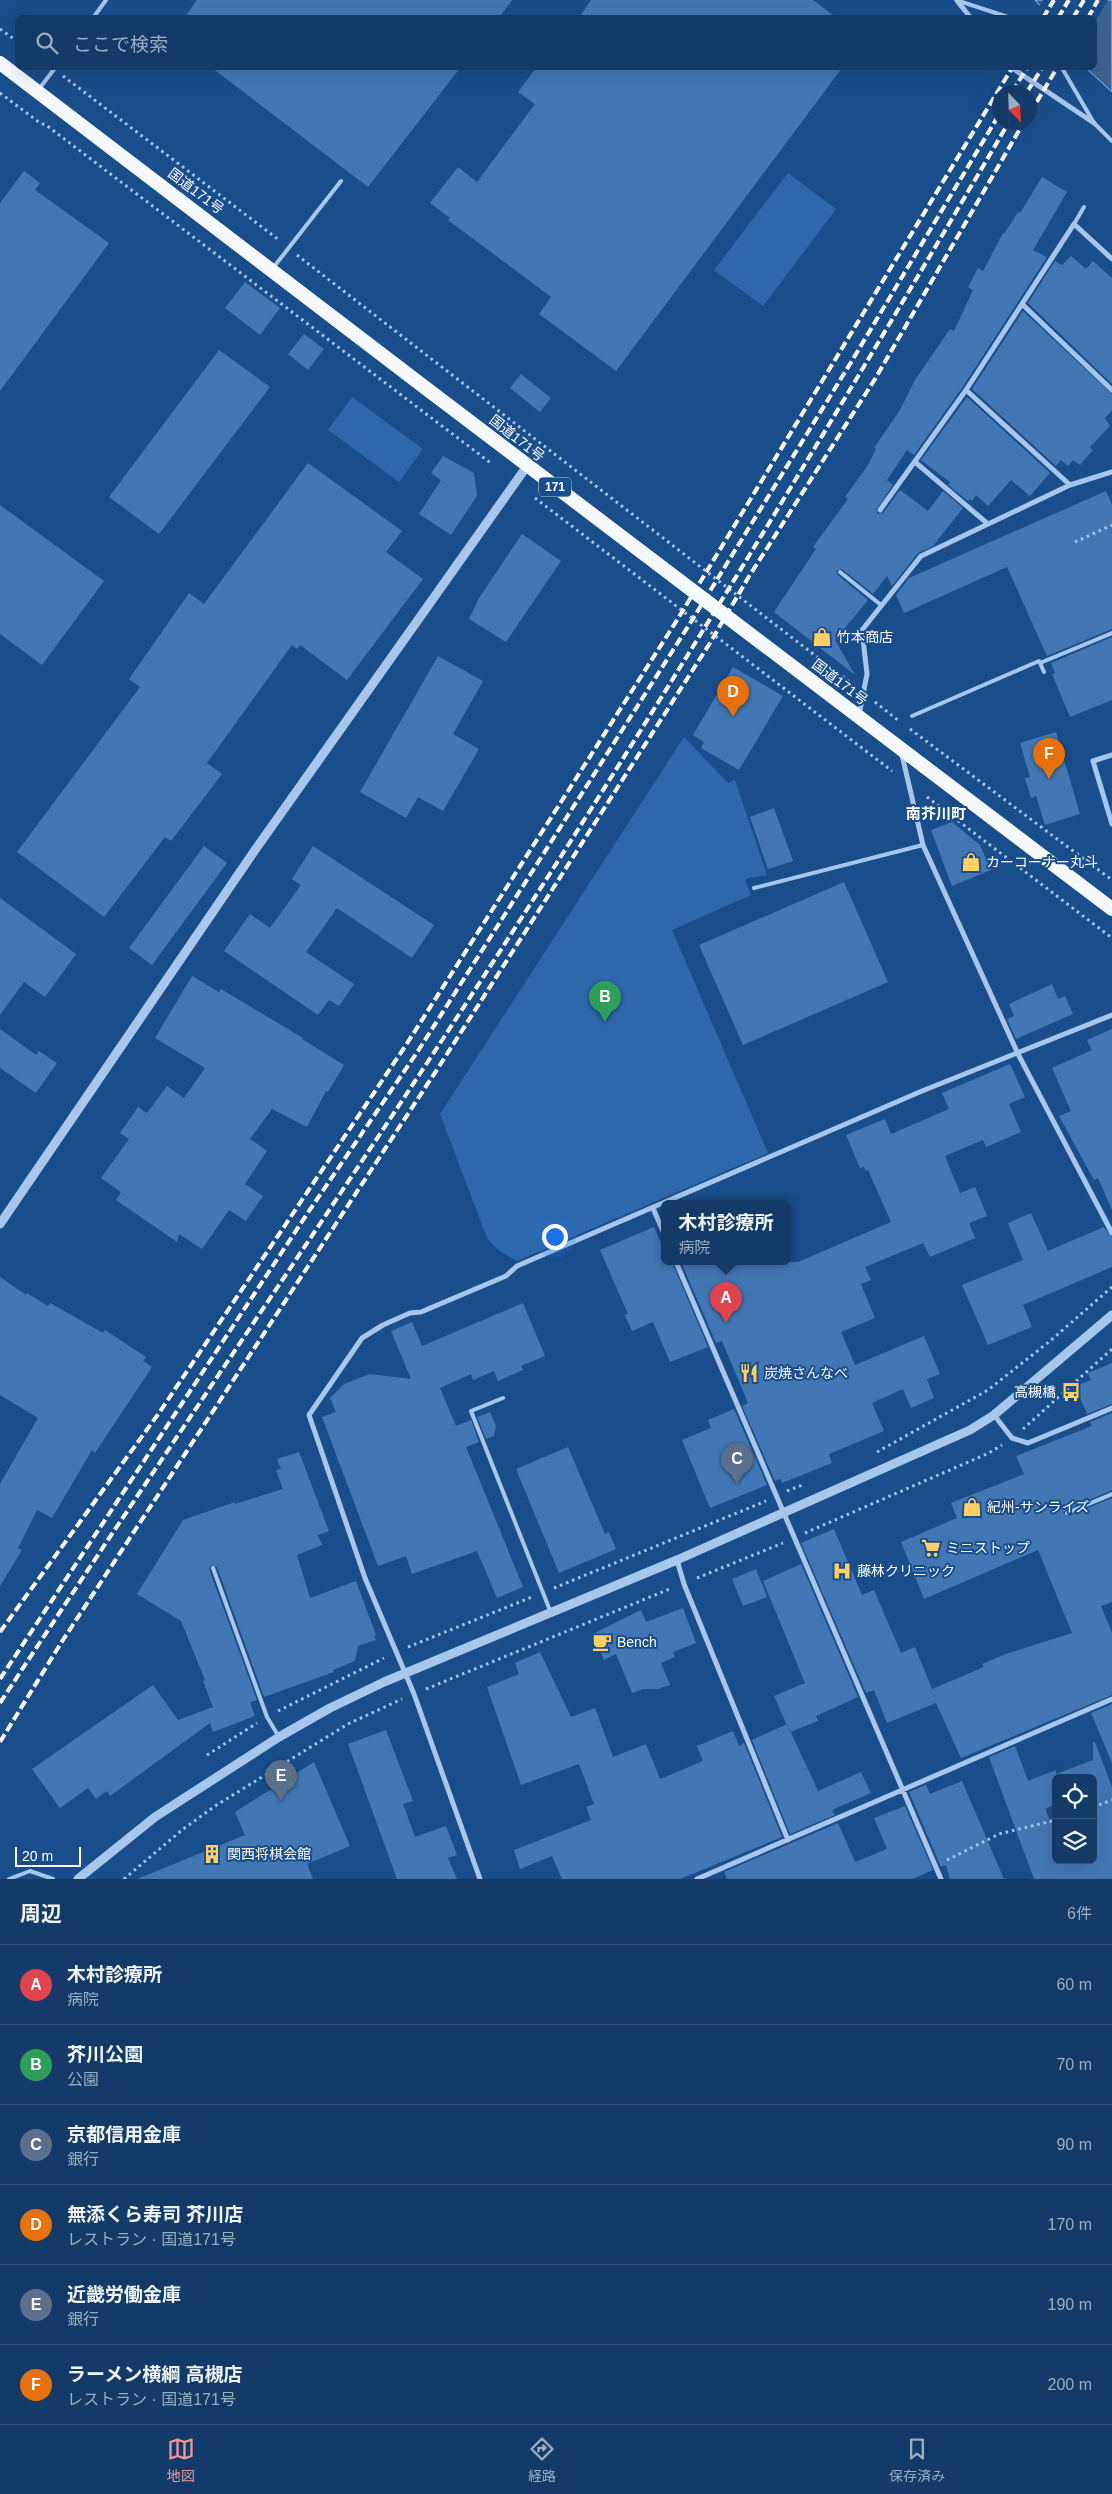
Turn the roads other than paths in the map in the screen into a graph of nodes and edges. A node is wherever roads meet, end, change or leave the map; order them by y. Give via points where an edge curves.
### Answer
1 (106, 0) edge
2 (957, 1) edge
3 (95, 15) edge
4 (969, 15) edge
5 (1001, 15) edge
6 (0, 63) edge
7 (53, 70) edge
8 (1015, 70) edge
9 (1063, 70) edge
10 (37, 91) junction
11 (1094, 123) junction
12 (1112, 141) edge
13 (341, 181) dead end
14 (1084, 207) dead end
15 (1074, 224) junction
16 (1112, 259) edge
17 (272, 269) junction
18 (1023, 305) junction
19 (966, 390) junction
20 (1112, 390) edge
21 (915, 462) junction
22 (527, 466) junction
23 (1112, 471) edge
24 (1070, 486) junction
25 (880, 510) dead end
26 (988, 524) junction
27 (840, 572) dead end
28 (882, 605) junction
29 (1112, 633) edge
30 (1040, 664) junction
31 (1044, 672) dead end
32 (912, 716) dead end
33 (859, 717) junction
34 (901, 750) junction
35 (1112, 755) edge
36 (1112, 824) edge
37 (924, 845) junction
38 (754, 888) dead end
39 (1112, 909) edge
40 (1112, 1015) edge
41 (1018, 1054) junction
42 (671, 1200) edge
43 (661, 1205) edge
44 (653, 1208) junction
45 (0, 1224) edge
46 (661, 1227) edge
47 (1112, 1233) edge
48 (677, 1265) edge
49 (1112, 1315) edge
50 (503, 1398) dead end
51 (1112, 1408) edge
52 (994, 1415) junction
53 (1112, 1494) edge
54 (785, 1512) junction
55 (1067, 1513) dead end
56 (677, 1560) junction
57 (213, 1568) dead end
58 (551, 1613) junction
59 (405, 1673) junction
60 (1112, 1699) edge
61 (278, 1737) junction
62 (901, 1790) junction
63 (788, 1840) junction
64 (480, 1878) edge
65 (9, 1879) edge
66 (53, 1879) edge
67 (78, 1879) edge
68 (697, 1879) edge
69 (941, 1879) edge

1 - 3 lane
2 - 4 street
2 - 5 lane
6 - 10 highway, 国道171号 / 171
7 - 10 lane
8 - 11 street
9 - 11 lane
10 - 17 highway, 国道171号 / 171
11 - 12 lane
13 - 17 lane
14 - 15 lane
15 - 16 street
15 - 18 street
17 - 22 highway, 国道171号 / 171
18 - 19 street
18 - 20 street
19 - 21 street
19 - 24 street
21 - 25 street
21 - 26 street
22 - 33 highway, 国道171号 / 171
22 - 45 street via 255,850
23 - 24 street
24 - 26 street
26 - 28 street via 921,556
27 - 28 lane
28 - 33 street via 862,630 866,674
29 - 30 lane
30 - 31 lane
30 - 32 lane via 1039,661
33 - 34 highway, 国道171号 / 171
34 - 37 street
34 - 39 highway, 国道171号 / 171
35 - 36 street via 1093,760
37 - 38 lane
37 - 41 street
40 - 41 street
41 - 42 street via 922,1091
41 - 47 street
43 - 44 street
44 - 46 street
44 - 59 street via 517,1266 506,1276 383,1325 362,1338 309,1415 366,1578
48 - 54 street
49 - 52 street
50 - 58 lane via 471,1411
51 - 52 street via 1028,1443 1012,1438
52 - 54 street via 970,1430
53 - 55 lane
54 - 56 street
54 - 62 street
56 - 58 street
56 - 63 street
57 - 61 lane via 267,1717
58 - 59 street
59 - 61 street
59 - 64 street
60 - 62 street
61 - 67 street via 155,1817
62 - 63 street
62 - 69 street
63 - 68 street
65 - 66 lane via 30,1871

